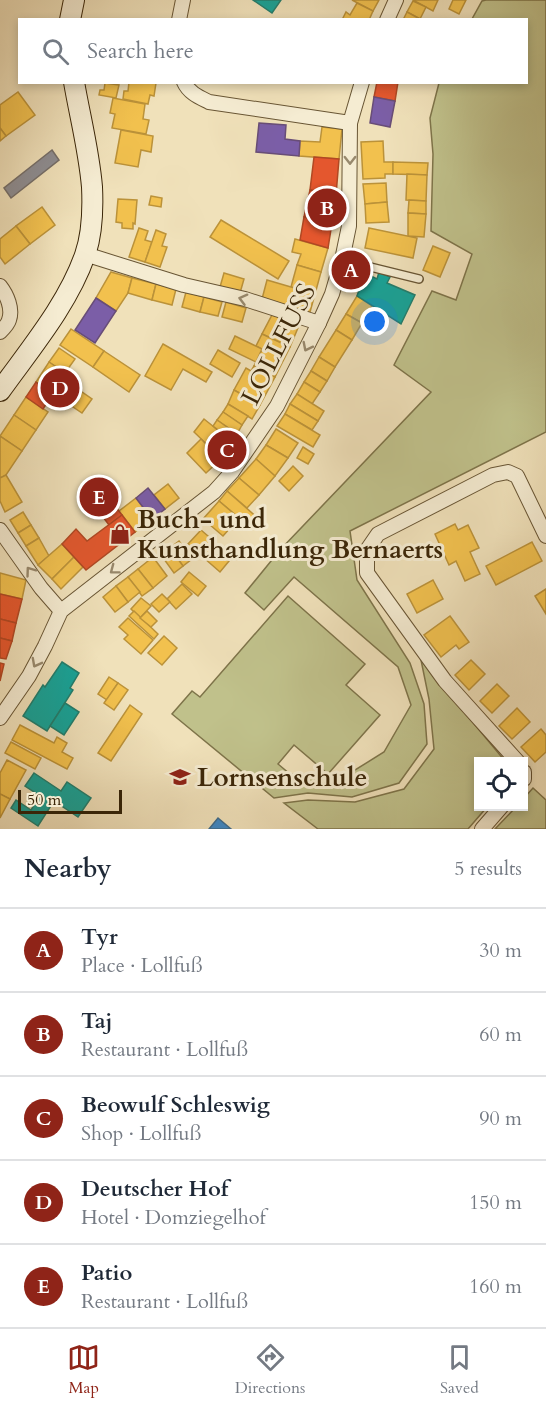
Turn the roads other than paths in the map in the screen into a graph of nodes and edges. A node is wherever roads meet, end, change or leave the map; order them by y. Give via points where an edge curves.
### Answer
1 (74, 0) edge
2 (183, 0) edge
3 (396, 0) edge
4 (70, 18) edge
5 (179, 18) edge
6 (388, 18) edge
7 (74, 84) edge
8 (185, 84) edge
9 (361, 84) edge
10 (350, 123) junction
11 (86, 254) junction
12 (342, 260) junction
13 (419, 279) dead end
14 (0, 286) edge
15 (319, 323) junction
16 (0, 332) edge
17 (0, 391) edge
18 (0, 530) edge
19 (544, 532) edge
20 (61, 611) junction
21 (0, 718) edge
22 (513, 757) edge
23 (498, 811) edge
24 (482, 829) edge

1 - 4 street
2 - 5 street
3 - 6 street
7 - 11 street via 92,188
8 - 10 street via 209,102
9 - 10 street, LOLLFUSS
10 -> 12 street, LOLLFUSS via 349,226
15 -> 11 street
11 - 17 street via 66,296
12 - 13 lane
12 - 15 street, LOLLFUSS
14 - 16 street via 10,308 9,321
15 -> 20 street, LOLLFUSS via 277,406 232,472 193,510
20 -> 18 street
19 - 22 street via 517,476 508,472 494,475 378,534 367,550 367,573 445,681
20 -> 21 street via 29,676
23 - 24 street

